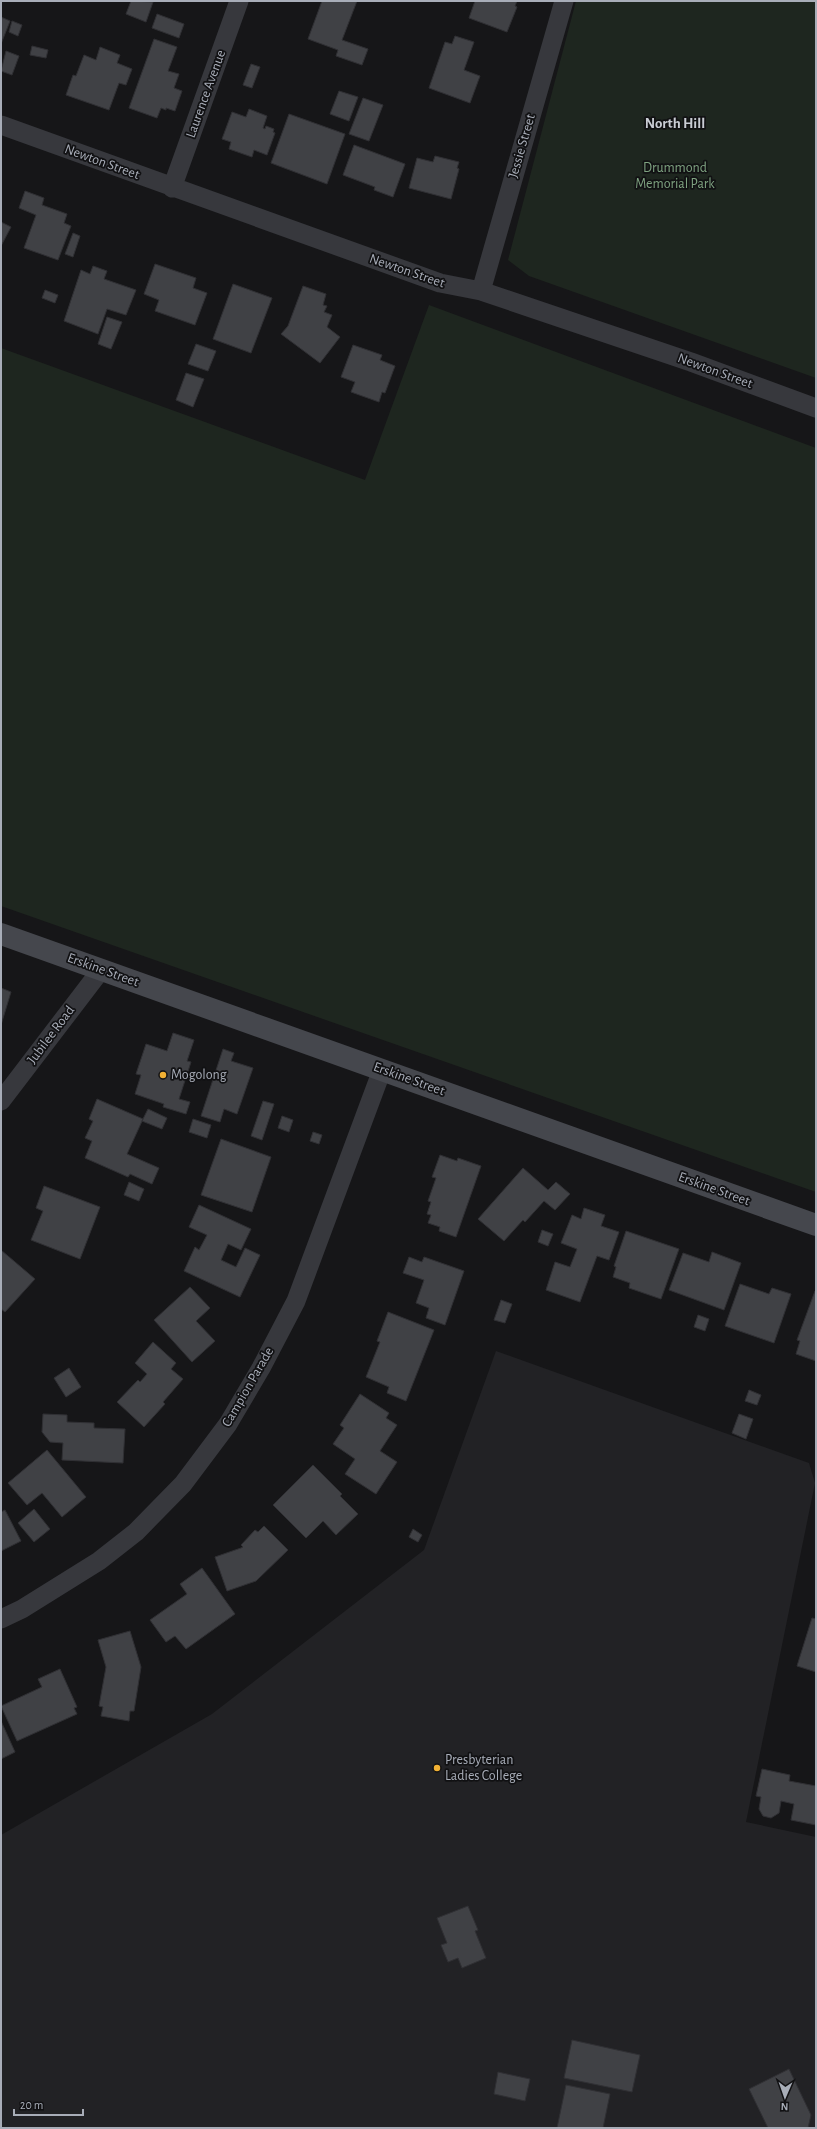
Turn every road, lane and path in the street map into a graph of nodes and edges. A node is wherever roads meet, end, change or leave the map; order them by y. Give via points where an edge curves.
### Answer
1 (239, 1) edge
2 (564, 1) edge
3 (1, 125) edge
4 (172, 188) junction
5 (481, 291) junction
6 (816, 408) edge
7 (1, 934) edge
8 (101, 970) junction
9 (382, 1070) junction
10 (1, 1101) edge
11 (816, 1225) edge
12 (1, 1619) edge

1 - 4 street, Laurence Avenue
2 - 5 street, Jessie Street
3 - 4 street, Newton Street
4 - 5 street, Newton Street via 440,283
5 - 6 street, Newton Street via 691,362
7 - 8 street, Erskine Street
8 - 9 street, Erskine Street
8 - 10 street, Jubilee Road
9 - 11 street, Erskine Street
9 - 12 street, Campion Parade via 296,1301 228,1424 183,1484 136,1532 92,1565 22,1609

